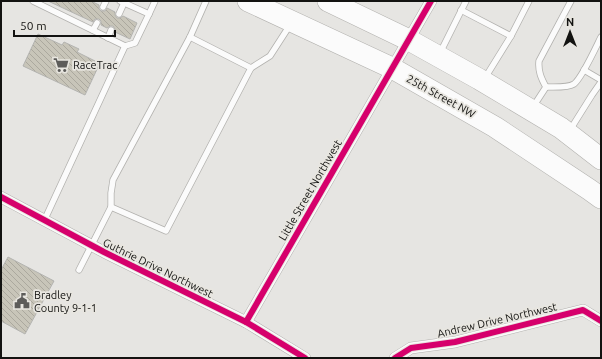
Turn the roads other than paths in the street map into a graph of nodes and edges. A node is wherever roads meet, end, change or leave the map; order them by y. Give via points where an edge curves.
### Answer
1 (33, 1) edge
2 (155, 1) edge
3 (206, 1) edge
4 (248, 1) edge
5 (328, 1) edge
6 (431, 1) edge
7 (466, 1) edge
8 (529, 1) edge
9 (571, 1) edge
10 (51, 2) dead end
11 (122, 2) edge
12 (49, 9) junction
13 (66, 9) dead end
14 (461, 10) junction
15 (119, 14) dead end
16 (149, 14) junction
17 (63, 16) junction
18 (80, 16) dead end
19 (292, 21) junction
20 (78, 23) junction
21 (97, 23) dead end
22 (93, 30) junction
23 (111, 30) dead end
24 (510, 36) junction
25 (190, 37) junction
26 (601, 37) edge
27 (108, 38) junction
28 (409, 40) junction
29 (126, 46) junction
30 (438, 56) junction
31 (250, 68) junction
32 (392, 68) junction
33 (584, 70) junction
34 (483, 81) junction
35 (601, 81) edge
36 (546, 87) junction
37 (531, 110) junction
38 (568, 134) junction
39 (601, 159) edge
40 (1, 198) edge
41 (601, 198) edge
42 (111, 207) junction
43 (44, 221) junction
44 (91, 246) junction
45 (79, 270) dead end
46 (601, 320) edge
47 (246, 322) junction
48 (305, 358) edge
49 (395, 358) edge

1 - 12 lane
2 - 16 lane
3 - 25 lane
4 - 19 highway, 25th Street NW
5 - 28 highway
6 - 28 street, Little Street Northwest
7 - 14 lane
8 - 24 lane
9 - 36 lane via 539,61 540,76
10 - 12 lane
11 - 15 lane
11 - 16 lane
12 - 17 lane
13 - 17 lane
14 - 24 lane
14 - 30 lane
16 - 29 lane via 135,43
17 - 20 lane
18 - 20 lane
19 - 31 lane via 270,56
19 - 32 highway, 25th Street NW
20 - 22 lane
21 - 22 lane
22 - 27 lane
23 - 27 lane
24 - 34 lane
25 - 31 lane
25 - 42 lane via 113,180 110,193
26 - 33 lane
27 - 29 lane
28 - 30 highway
28 - 32 street, Little Street Northwest
29 - 43 lane
30 - 34 highway
31 - 42 lane via 166,231
32 - 41 highway, 25th Street NW via 495,127
32 - 47 street, Little Street Northwest
33 - 35 lane
33 - 36 lane via 574,84
34 - 37 highway
35 - 38 lane
36 - 37 lane
37 - 38 highway
38 - 39 highway
40 - 43 street, Guthrie Drive Northwest
42 - 44 lane
43 - 44 street, Guthrie Drive Northwest
44 - 45 lane
44 - 47 street, Guthrie Drive Northwest
46 - 49 street, Andrew Drive Northwest via 583,310 456,342 411,348
47 - 48 street, Guthrie Drive Northwest

